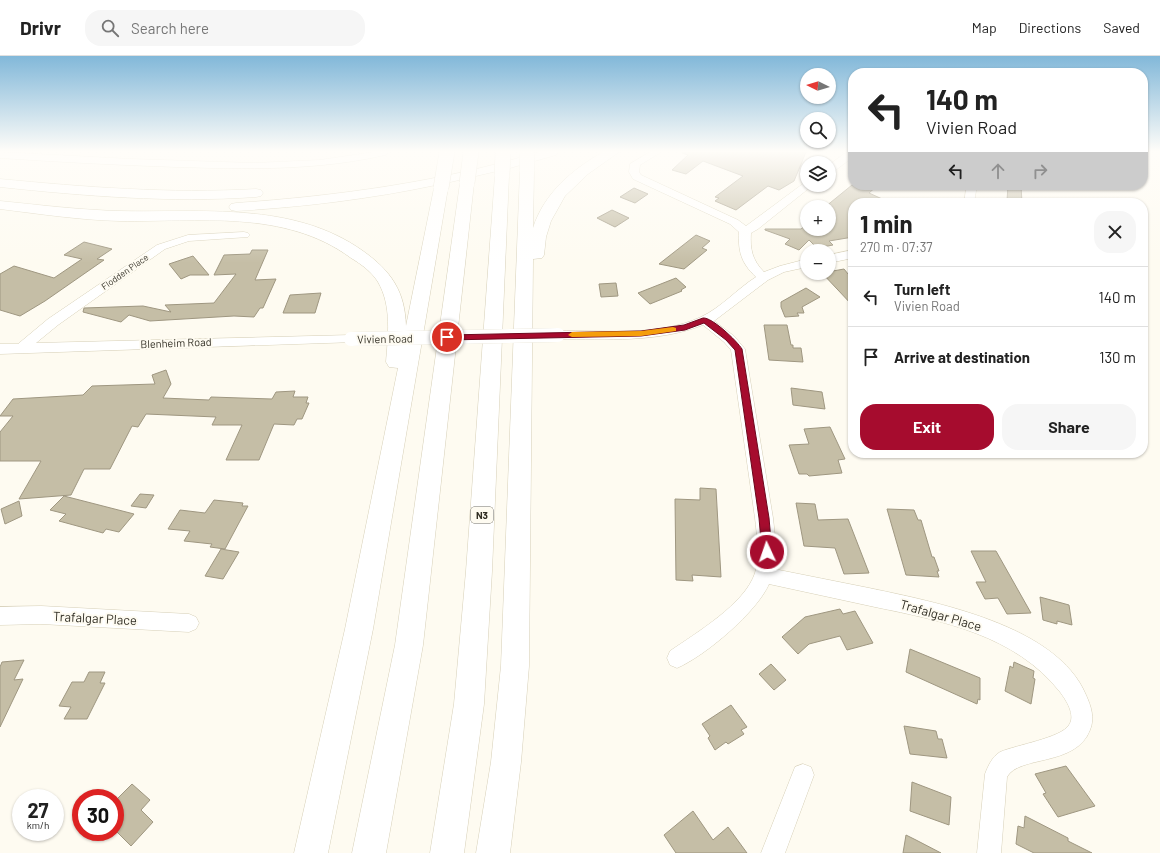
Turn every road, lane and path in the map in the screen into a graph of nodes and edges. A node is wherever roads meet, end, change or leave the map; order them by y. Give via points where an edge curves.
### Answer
1 (51, 189) edge
2 (287, 189) edge
3 (392, 189) edge
4 (441, 189) edge
5 (466, 189) edge
6 (501, 189) edge
7 (527, 189) edge
8 (564, 189) edge
9 (664, 189) edge
10 (800, 191) edge
11 (0, 198) edge
12 (0, 205) edge
13 (745, 231) junction
14 (244, 235) dead end
15 (848, 255) edge
16 (836, 258) edge
17 (800, 265) edge
18 (763, 277) junction
19 (705, 320) junction
20 (524, 321) junction
21 (351, 339) joint
22 (22, 348) junction
23 (2, 352) edge
24 (381, 512) junction
25 (764, 575) junction
26 (0, 616) edge
27 (189, 623) dead end
28 (676, 658) dead end
29 (803, 775) dead end
30 (311, 853) edge
31 (369, 853) edge
32 (447, 853) edge
33 (493, 853) edge
34 (774, 853) edge
35 (988, 853) edge

1 - 2 highway via 143,195 238,194
3 - 11 highway via 347,197 206,208 140,208
4 - 24 highway, bridge
5 - 31 highway, bridge via 409,645
6 - 32 highway, N3, bridge via 469,704
7 - 20 highway, bridge
8 - 20 highway via 545,214 540,229 533,290
9 - 13 street via 734,222
10 - 13 street
12 - 24 highway via 113,216 266,220 322,234 360,254 376,268 388,284 398,319
13 - 18 street via 743,249 748,260
14 - 22 street, Flodden Place via 188,238 161,246 53,322
15 - 16 street
17 - 18 street via 780,269
18 - 19 street, Vivien Road via 723,310
19 - 21 street, Vivien Road, bridge via 685,327 641,334
19 - 25 street via 738,349 766,537 767,560
20 - 33 highway via 515,666 506,762
21 - 22 street, Blenheim Road
22 - 23 street, Blenheim Road
24 - 30 highway
25 - 28 street via 753,594 725,624
25 - 35 street, Trafalgar Place via 958,617 1024,646 1065,679 1077,697 1081,713 1080,728 1073,738 1003,763 996,774
26 - 27 street, Trafalgar Place via 41,615
29 - 34 street

